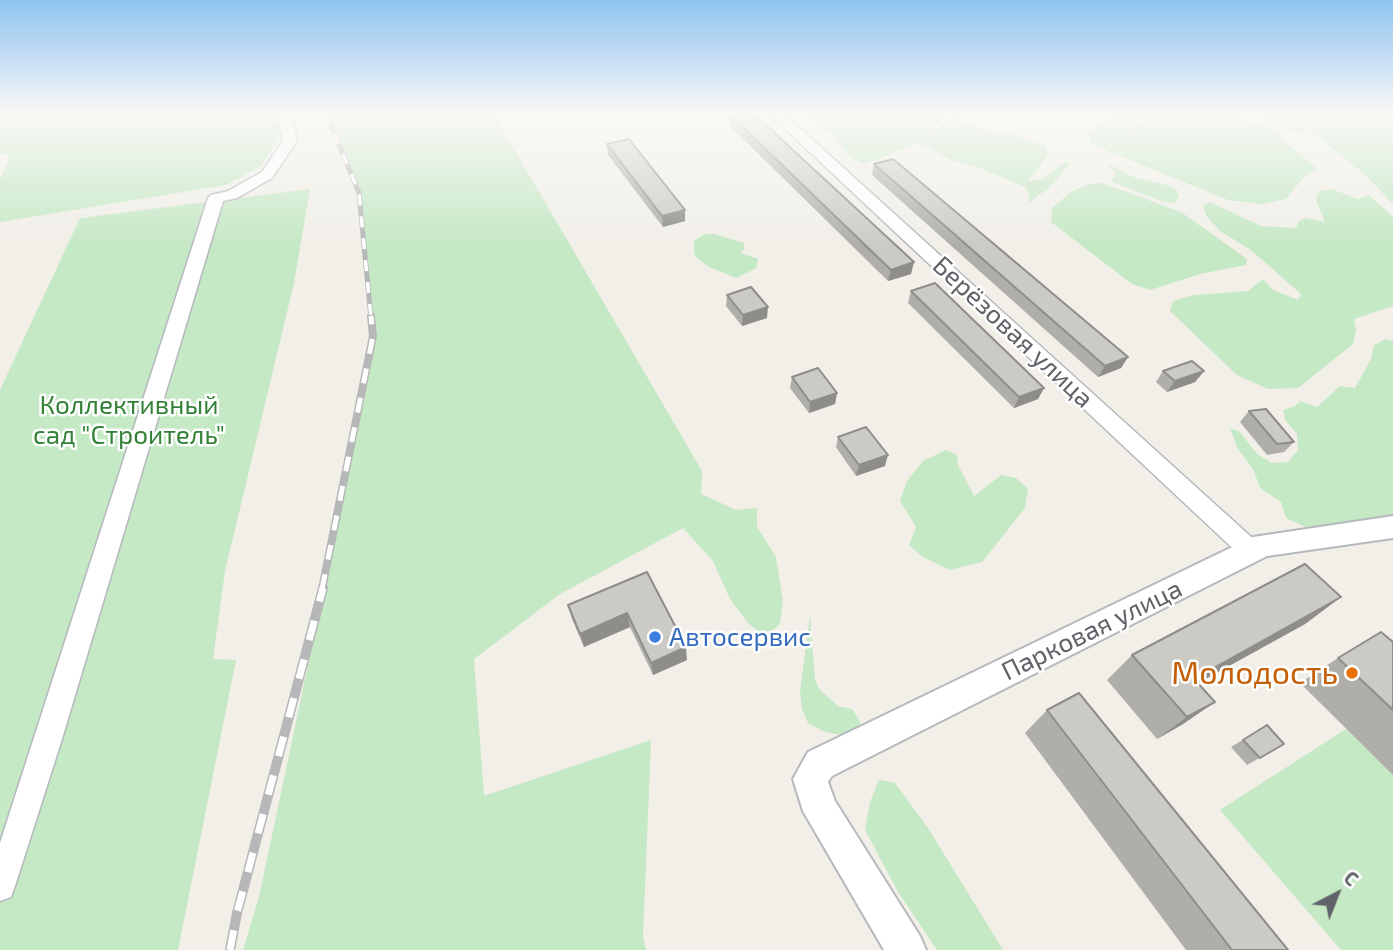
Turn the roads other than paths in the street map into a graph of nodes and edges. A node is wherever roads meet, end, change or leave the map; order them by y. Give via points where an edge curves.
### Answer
1 (279, 157) edge
2 (823, 157) edge
3 (1393, 527) edge
4 (1251, 551) junction
5 (0, 886) edge
6 (906, 950) edge

1 - 5 street via 267,176 232,195 216,198 58,713
2 - 4 street, Берёзовая улица
3 - 4 street, Парковая улица via 1263,545
4 - 6 street, Парковая улица via 820,764 810,779 821,811

